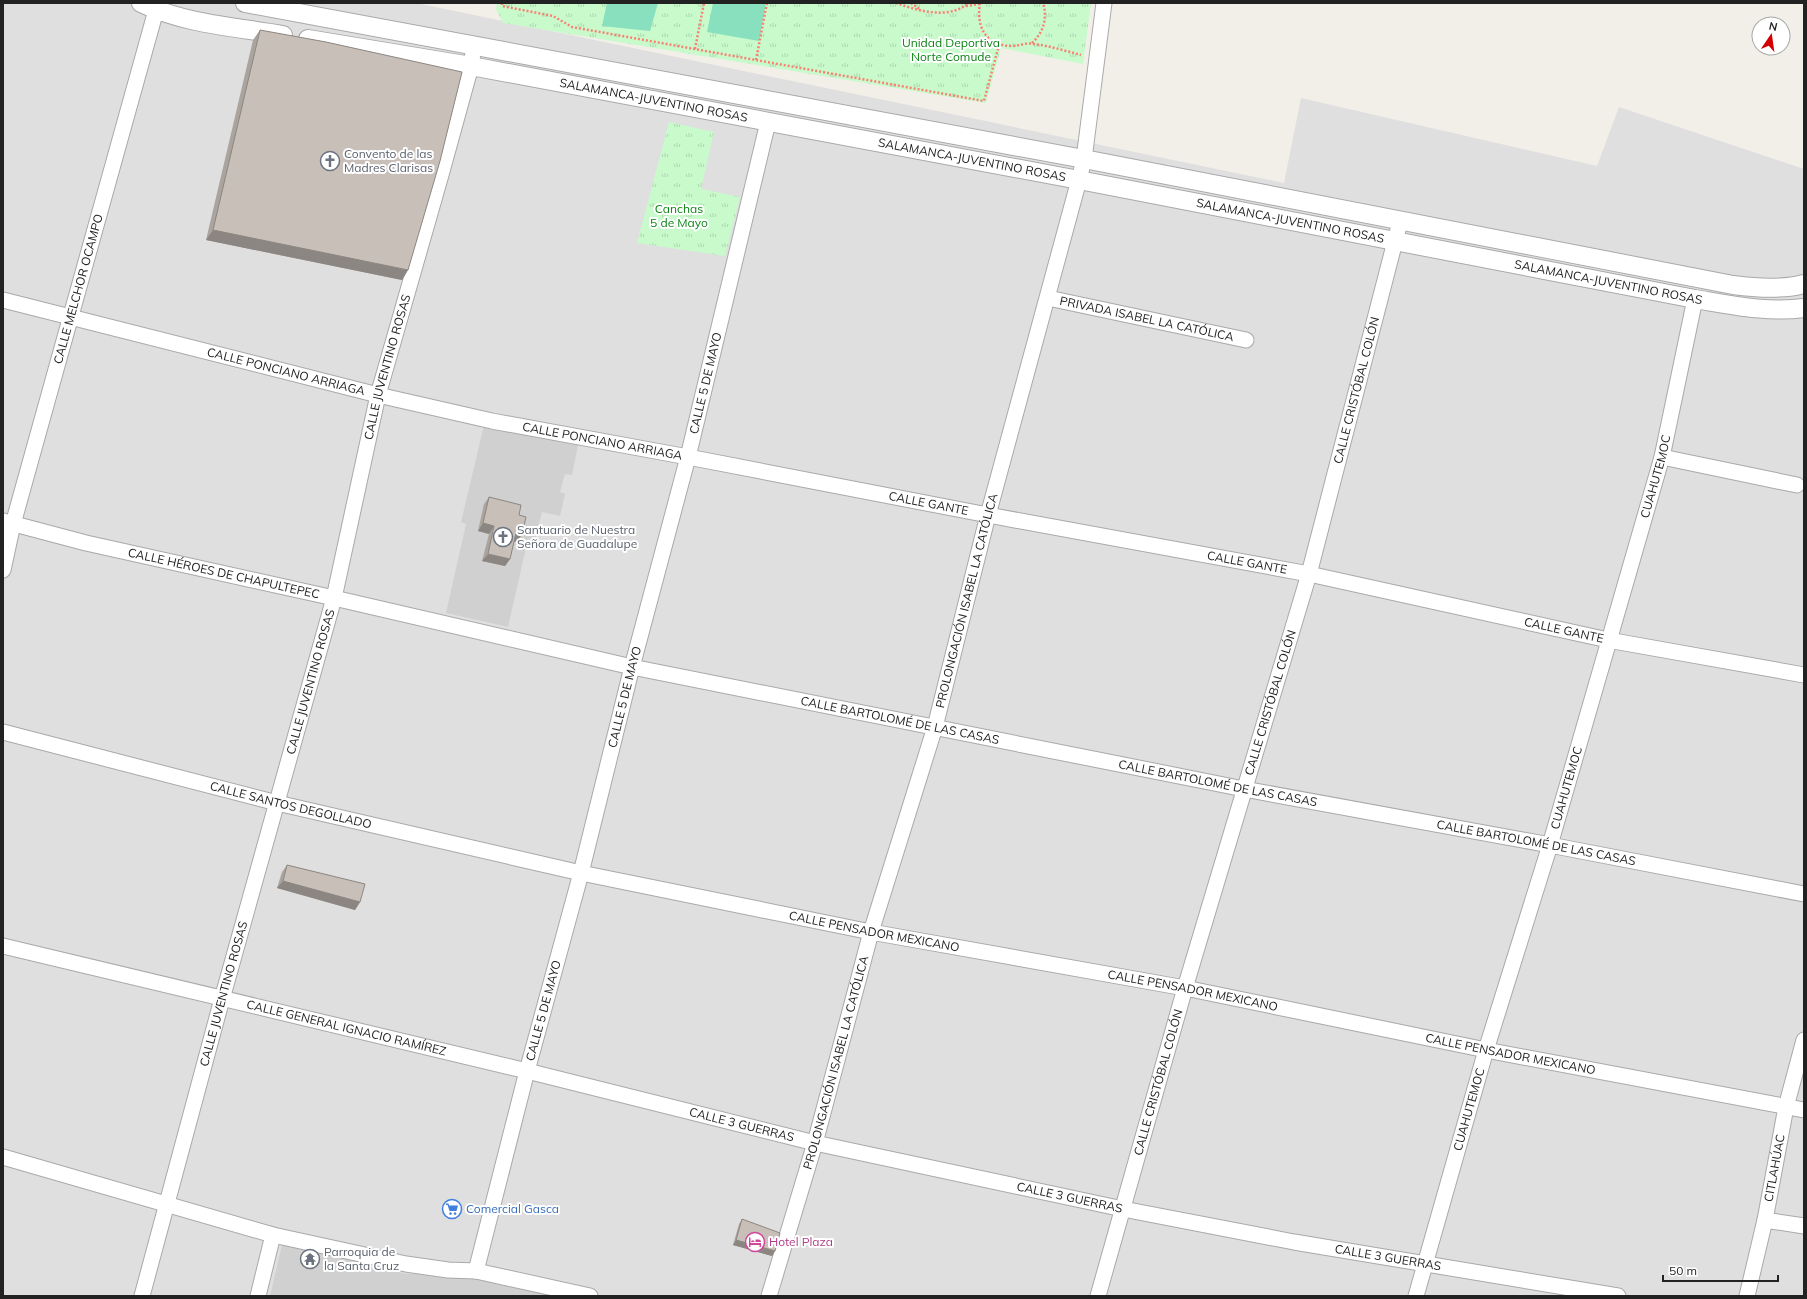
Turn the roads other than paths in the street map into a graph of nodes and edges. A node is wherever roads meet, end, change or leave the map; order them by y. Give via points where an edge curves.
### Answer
1 (245, 3) edge
2 (1104, 3) edge
3 (152, 5) edge
4 (474, 46) junction
5 (471, 66) junction
6 (768, 122) junction
7 (1084, 159) junction
8 (1079, 180) junction
9 (1400, 222) junction
10 (1395, 240) junction
11 (1804, 284) edge
12 (1048, 298) junction
13 (1695, 299) junction
14 (3, 300) edge
15 (1796, 309) edge
16 (70, 316) junction
17 (1804, 316) edge
18 (1246, 340) dead end
19 (378, 395) junction
20 (688, 457) junction
21 (1662, 457) junction
22 (1797, 485) dead end
23 (988, 515) junction
24 (8, 523) edge
25 (3, 570) edge
26 (1309, 574) junction
27 (334, 598) junction
28 (1608, 640) junction
29 (632, 667) junction
30 (1804, 675) edge
31 (935, 727) junction
32 (3, 732) edge
33 (1244, 789) junction
34 (277, 803) junction
35 (1550, 845) junction
36 (581, 873) junction
37 (1804, 894) edge
38 (871, 932) junction
39 (3, 946) edge
40 (1185, 988) junction
41 (222, 999) junction
42 (1804, 1040) edge
43 (1486, 1050) junction
44 (527, 1071) junction
45 (1786, 1106) junction
46 (1804, 1110) edge
47 (815, 1143) junction
48 (3, 1157) edge
49 (166, 1203) junction
50 (1123, 1209) junction
51 (1765, 1220) junction
52 (1804, 1226) edge
53 (273, 1235) junction
54 (1425, 1265) junction
55 (476, 1271) junction
56 (142, 1296) edge
57 (258, 1296) edge
58 (590, 1296) edge
59 (769, 1296) edge
60 (1098, 1296) edge
61 (1416, 1296) edge
62 (1618, 1296) edge
63 (1747, 1296) edge

1 - 4 street, SALAMANCA-JUVENTINO ROSAS
2 - 7 street
3 - 5 street, SALAMANCA-JUVENTINO ROSAS via 191,19
3 - 16 street, CALLE MELCHOR OCAMPO
4 - 5 street, CALLE JUVENTINO ROSAS
4 - 7 street, SALAMANCA-JUVENTINO ROSAS
5 - 6 street, SALAMANCA-JUVENTINO ROSAS
5 - 19 street, CALLE JUVENTINO ROSAS
6 - 8 street, SALAMANCA-JUVENTINO ROSAS
6 - 20 street, CALLE 5 DE MAYO
7 - 8 street, PROLONGACIÓN ISABEL LA CATÓLICA
7 - 9 street, SALAMANCA-JUVENTINO ROSAS
8 - 10 street, SALAMANCA-JUVENTINO ROSAS
8 - 12 street, PROLONGACIÓN ISABEL LA CATÓLICA
9 - 10 street, CALLE CRISTÓBAL COLÓN
9 - 11 street, SALAMANCA-JUVENTINO ROSAS via 1733,286 1752,288
10 - 13 street, SALAMANCA-JUVENTINO ROSAS
10 - 26 street, CALLE CRISTÓBAL COLÓN
12 - 18 street, PRIVADA ISABEL LA CATÓLICA
12 - 23 street, PROLONGACIÓN ISABEL LA CATÓLICA
13 - 15 street, SALAMANCA-JUVENTINO ROSAS via 1743,307
13 - 21 street, CUAHUTEMOC
14 - 16 street, CALLE PONCIANO ARRIAGA
15 - 17 street
16 - 19 street, CALLE PONCIANO ARRIAGA
16 - 24 street, CALLE MELCHOR OCAMPO
19 - 20 street, CALLE PONCIANO ARRIAGA via 492,422
19 - 27 street, CALLE JUVENTINO ROSAS
20 - 23 street, CALLE GANTE
20 - 29 street, CALLE 5 DE MAYO
21 - 22 street
21 - 28 street, CUAHUTEMOC
23 - 26 street, CALLE GANTE
23 - 31 street, PROLONGACIÓN ISABEL LA CATÓLICA
24 - 25 street, CALLE MELCHOR OCAMPO
24 - 27 street, CALLE HÉROES DE CHAPULTEPEC via 86,544
26 - 28 street, CALLE GANTE
26 - 33 street, CALLE CRISTÓBAL COLÓN
27 - 29 street, CALLE HÉROES DE CHAPULTEPEC
27 - 34 street, CALLE JUVENTINO ROSAS
28 - 30 street, CALLE GANTE
28 - 35 street, CUAHUTEMOC
29 - 31 street, CALLE BARTOLOMÉ DE LAS CASAS
29 - 36 street, CALLE 5 DE MAYO
31 - 33 street, CALLE BARTOLOMÉ DE LAS CASAS
31 - 38 street, PROLONGACIÓN ISABEL LA CATÓLICA
32 - 34 street, CALLE SANTOS DEGOLLADO
33 - 35 street, CALLE BARTOLOMÉ DE LAS CASAS
33 - 40 street, CALLE CRISTÓBAL COLÓN
34 - 36 street, CALLE SANTOS DEGOLLADO
34 - 41 street, CALLE JUVENTINO ROSAS
35 - 37 street, CALLE BARTOLOMÉ DE LAS CASAS
35 - 43 street, CUAHUTEMOC
36 - 38 street, CALLE PENSADOR MEXICANO
36 - 44 street, CALLE 5 DE MAYO
38 - 40 street, CALLE PENSADOR MEXICANO
38 - 47 street, PROLONGACIÓN ISABEL LA CATÓLICA
39 - 41 street, CALLE GENERAL IGNACIO RAMÍREZ
40 - 43 street, CALLE PENSADOR MEXICANO
40 - 50 street, CALLE CRISTÓBAL COLÓN
41 - 44 street, CALLE GENERAL IGNACIO RAMÍREZ
41 - 49 street, CALLE JUVENTINO ROSAS
42 - 45 street, CITLAHÚAC
43 - 45 street, CALLE PENSADOR MEXICANO
43 - 54 street, CUAHUTEMOC
44 - 47 street, CALLE 3 GUERRAS
44 - 55 street, CALLE 5 DE MAYO
45 - 46 street, CALLE PENSADOR MEXICANO
45 - 51 street, CITLAHÚAC
47 - 50 street, CALLE 3 GUERRAS
47 - 59 street, PROLONGACIÓN ISABEL LA CATÓLICA
48 - 49 street
49 - 53 street
49 - 56 street, CALLE JUVENTINO ROSAS
50 - 54 street, CALLE 3 GUERRAS
50 - 60 street, CALLE CRISTÓBAL COLÓN
51 - 52 street
51 - 63 street, CITLAHÚAC
53 - 55 street via 406,1264
53 - 57 street
54 - 61 street, CUAHUTEMOC
54 - 62 street, CALLE 3 GUERRAS
55 - 58 street

